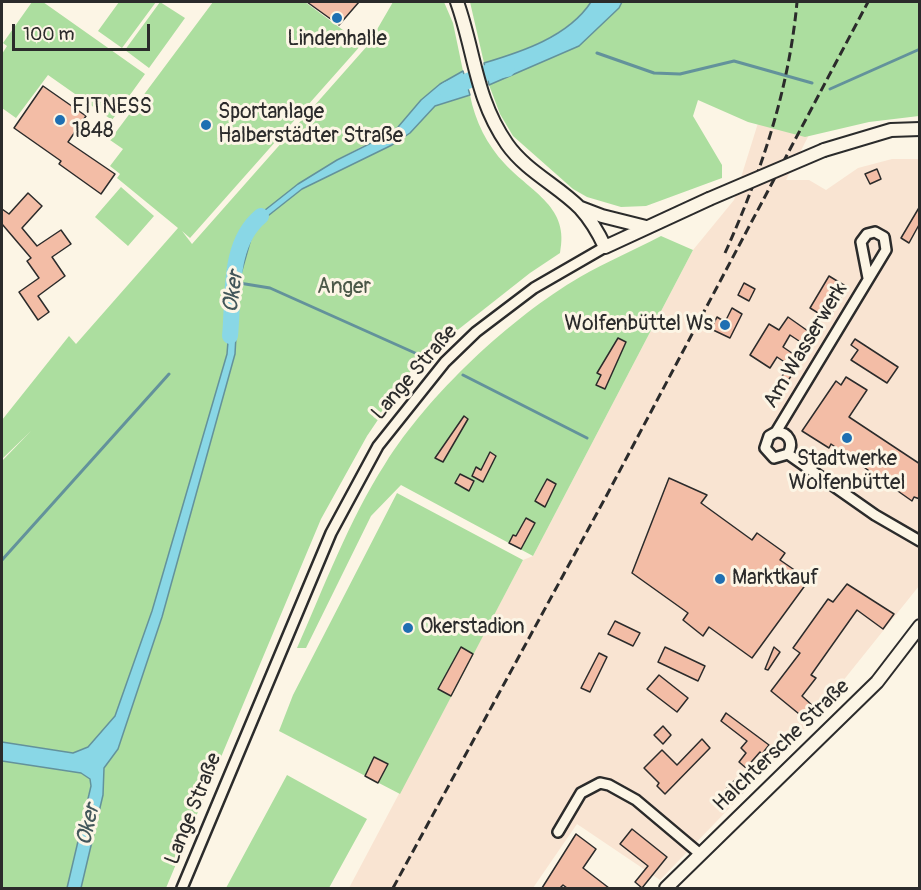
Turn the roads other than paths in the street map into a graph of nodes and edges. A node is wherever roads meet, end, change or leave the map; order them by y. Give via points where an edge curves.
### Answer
1 (457, 2) edge
2 (920, 129) edge
3 (578, 207) junction
4 (646, 227) junction
5 (605, 247) junction
6 (868, 278) dead end
7 (776, 432) junction
8 (788, 454) junction
9 (918, 542) edge
10 (920, 627) edge
11 (558, 832) dead end
12 (699, 853) junction
13 (182, 888) edge
14 (666, 888) edge

1 - 3 main road via 489,116 526,165
2 - 4 main road, Lange Straße, bridge via 891,130 824,150
3 - 4 main road
3 - 5 main road
4 - 5 main road, Lange Straße
5 - 13 street, Lange Straße via 534,288 476,332 445,362 378,446 331,533
6 - 7 street, Am Wasserwerk
7 - 8 street, Am Wasserwerk via 790,439
7 - 8 street, Am Wasserwerk via 769,436 765,448 774,458
8 - 9 street, Am Wasserwerk
10 - 12 main road, Halchtersche Straße via 877,682
11 - 12 street via 580,793 600,783 609,784 636,800
12 - 14 main road, Halchtersche Straße

